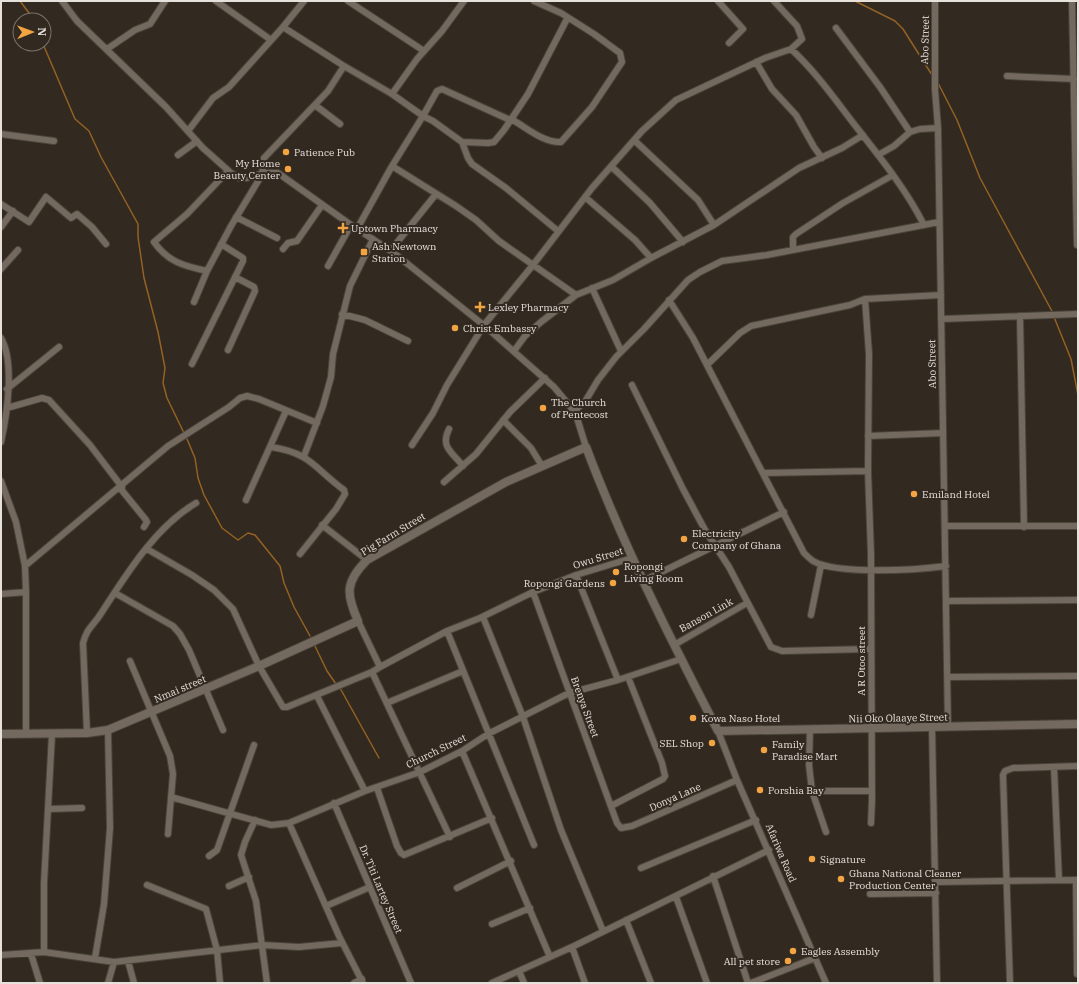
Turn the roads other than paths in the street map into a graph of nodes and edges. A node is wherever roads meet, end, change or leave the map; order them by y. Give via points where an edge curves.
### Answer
1 (62, 1) edge
2 (165, 1) edge
3 (216, 1) edge
4 (304, 1) edge
5 (348, 1) edge
6 (464, 1) edge
7 (718, 1) edge
8 (774, 1) edge
9 (935, 1) edge
10 (1072, 1) edge
11 (538, 2) edge
12 (567, 19) junction
13 (283, 28) junction
14 (836, 28) dead end
15 (271, 40) junction
16 (729, 43) dead end
17 (107, 49) junction
18 (791, 49) junction
19 (424, 51) junction
20 (756, 62) junction
21 (344, 66) junction
22 (1007, 76) dead end
23 (1074, 79) junction
24 (392, 94) junction
25 (315, 105) junction
26 (423, 116) junction
27 (510, 119) junction
28 (340, 124) dead end
29 (938, 128) junction
30 (188, 131) junction
31 (910, 132) junction
32 (1, 134) edge
33 (863, 135) junction
34 (634, 140) junction
35 (197, 141) junction
36 (54, 142) dead end
37 (462, 142) junction
38 (178, 155) dead end
39 (878, 155) junction
40 (822, 158) junction
41 (392, 166) junction
42 (612, 167) junction
43 (228, 171) junction
44 (263, 173) junction
45 (893, 175) junction
46 (436, 194) junction
47 (585, 197) junction
48 (1, 204) edge
49 (322, 205) junction
50 (13, 210) junction
51 (236, 217) junction
52 (939, 222) junction
53 (351, 225) junction
54 (714, 225) junction
55 (924, 225) junction
56 (1, 226) edge
57 (358, 229) junction
58 (558, 231) junction
59 (277, 238) dead end
60 (373, 239) junction
61 (683, 242) junction
62 (106, 244) dead end
63 (221, 244) junction
64 (1077, 245) edge
65 (283, 249) dead end
66 (18, 250) dead end
67 (391, 250) junction
68 (793, 250) junction
69 (651, 258) junction
70 (533, 265) junction
71 (328, 266) dead end
72 (1, 269) edge
73 (207, 271) junction
74 (235, 277) junction
75 (592, 288) junction
76 (576, 295) junction
77 (941, 295) junction
78 (865, 299) junction
79 (669, 300) junction
80 (194, 302) dead end
81 (342, 314) junction
82 (1078, 314) edge
83 (1020, 316) junction
84 (941, 319) junction
85 (484, 325) junction
86 (1, 338) edge
87 (408, 341) dead end
88 (59, 347) dead end
89 (228, 350) dead end
90 (514, 351) junction
91 (622, 351) junction
92 (192, 364) dead end
93 (707, 365) junction
94 (545, 378) junction
95 (632, 386) dead end
96 (7, 389) junction
97 (7, 408) junction
98 (286, 411) junction
99 (574, 412) junction
100 (3, 419) edge
101 (503, 420) junction
102 (317, 423) junction
103 (449, 429) dead end
104 (943, 433) junction
105 (868, 436) junction
106 (1, 442) edge
107 (412, 445) dead end
108 (271, 447) junction
109 (586, 447) junction
110 (304, 456) junction
111 (463, 466) junction
112 (542, 466) junction
113 (868, 471) junction
114 (763, 473) junction
115 (1, 481) edge
116 (444, 482) dead end
117 (121, 488) junction
118 (246, 500) dead end
119 (196, 503) dead end
120 (784, 512) junction
121 (322, 525) junction
122 (144, 526) dead end
123 (945, 526) junction
124 (1078, 526) edge
125 (1024, 527) junction
126 (717, 545) junction
127 (147, 549) junction
128 (300, 554) dead end
129 (632, 558) junction
130 (367, 560) junction
131 (821, 565) junction
132 (25, 566) junction
133 (946, 566) junction
134 (871, 570) junction
135 (576, 575) junction
136 (643, 581) junction
137 (26, 592) junction
138 (532, 592) junction
139 (115, 593) junction
140 (1, 594) edge
141 (1078, 600) edge
142 (947, 601) junction
143 (747, 603) junction
144 (811, 615) dead end
145 (483, 617) junction
146 (358, 621) junction
147 (447, 631) junction
148 (674, 645) junction
149 (870, 649) junction
150 (681, 659) junction
151 (130, 660) dead end
152 (259, 666) junction
153 (380, 667) junction
154 (463, 671) junction
155 (372, 672) junction
156 (1078, 676) edge
157 (628, 677) junction
158 (948, 677) junction
159 (618, 680) junction
160 (205, 689) junction
161 (569, 693) junction
162 (317, 696) junction
163 (387, 703) junction
164 (152, 712) junction
165 (523, 717) junction
166 (1078, 724) edge
167 (948, 726) junction
168 (932, 727) junction
169 (871, 728) junction
170 (810, 729) junction
171 (108, 730) junction
172 (223, 730) dead end
173 (718, 731) junction
174 (87, 733) junction
175 (1, 734) edge
176 (26, 734) junction
177 (52, 734) junction
178 (488, 734) junction
179 (254, 745) dead end
180 (462, 751) junction
181 (1078, 766) edge
182 (1054, 767) junction
183 (420, 772) junction
184 (737, 780) junction
185 (377, 788) junction
186 (365, 791) junction
187 (812, 791) junction
188 (872, 791) junction
189 (171, 797) junction
190 (334, 803) junction
191 (611, 806) junction
192 (82, 808) dead end
193 (48, 809) junction
194 (229, 813) junction
195 (492, 818) junction
196 (255, 820) junction
197 (756, 820) junction
198 (289, 823) junction
199 (871, 823) dead end
200 (621, 828) joint
201 (826, 832) dead end
202 (168, 834) dead end
203 (450, 837) junction
204 (534, 845) dead end
205 (769, 850) junction
206 (209, 856) dead end
207 (510, 862) junction
208 (641, 868) dead end
209 (713, 876) junction
210 (249, 878) junction
211 (1059, 880) junction
212 (1077, 880) edge
213 (1006, 881) junction
214 (935, 882) junction
215 (147, 885) dead end
216 (229, 886) dead end
217 (370, 888) junction
218 (457, 888) dead end
219 (936, 893) junction
220 (870, 894) dead end
221 (676, 896) junction
222 (326, 906) junction
223 (530, 908) junction
224 (626, 920) junction
225 (492, 924) dead end
226 (603, 931) junction
227 (342, 943) junction
228 (262, 945) junction
229 (572, 947) junction
230 (217, 950) junction
231 (44, 952) junction
232 (31, 954) junction
233 (1, 955) edge
234 (550, 957) junction
235 (95, 958) junction
236 (815, 958) junction
237 (128, 961) junction
238 (114, 962) junction
239 (518, 971) junction
240 (1077, 974) edge
241 (363, 981) edge
242 (40, 983) edge
243 (108, 983) edge
244 (134, 983) edge
245 (220, 983) edge
246 (267, 983) edge
247 (354, 983) edge
248 (410, 983) edge
249 (492, 983) edge
250 (524, 983) edge
251 (585, 983) edge
252 (651, 983) edge
253 (707, 983) edge
254 (748, 983) edge
255 (751, 983) edge
256 (826, 983) edge
257 (937, 983) edge
258 (1010, 983) edge

1 - 17 street via 78,21
2 - 17 street via 150,24 135,30
3 - 15 street
4 - 13 street
5 - 19 street
6 - 19 street
7 - 16 street via 743,30
8 - 18 street via 801,34 802,39
9 - 29 street, Abo Street via 935,90
10 - 23 street
11 - 12 street via 561,13
12 - 27 street via 528,94
12 - 27 street via 616,50 622,62 592,107 561,142 543,138
13 - 15 street
13 - 21 street
14 - 31 street
15 - 30 street via 229,87 213,98
17 - 30 street
18 - 20 street
18 - 33 street via 820,79
19 - 24 street
20 - 34 street via 676,100
20 - 40 street via 772,89 796,115
21 - 24 street
21 - 25 street via 328,91
22 - 23 street
23 - 64 street
24 - 26 street
25 - 28 street
25 - 44 street via 264,158
26 - 27 street via 442,88
26 - 37 street
26 - 41 street
27 - 37 street via 494,142
29 - 31 street
29 - 52 street, Abo Street
30 - 35 street
31 - 39 street via 894,146
32 - 36 street
33 - 39 street
33 - 40 street
34 - 42 street
34 - 54 street via 688,189
35 - 38 street
35 - 43 street
37 - 58 street via 472,164
39 - 45 street
40 - 54 street via 799,168
41 - 46 street
41 - 57 street
42 - 47 street
42 - 61 street via 650,204
43 - 44 street via 239,178
43 - 73 street via 187,214 154,242 179,264
44 - 49 street via 278,174
44 - 51 street
45 - 55 street
45 - 68 street via 842,203 796,234 793,237
46 - 67 street
46 - 70 street via 476,220 495,238
47 - 58 street
47 - 69 street via 635,240
48 - 50 street
49 - 53 street
49 - 65 street via 297,240 288,243
50 - 56 street
50 - 62 street via 29,222 46,197 71,218 77,214 92,226
51 - 59 street
51 - 63 street
52 - 55 street
52 - 77 street, Abo Street
53 - 57 street
53 - 71 street
54 - 61 street
55 - 68 street
57 - 60 street
58 - 70 street
60 - 67 street
60 - 81 street via 350,286
61 - 69 street
63 - 73 street
63 - 74 street via 243,258
66 - 72 street
67 - 85 street
68 - 79 street via 722,261 688,280
69 - 75 street via 613,280
70 - 76 street
70 - 85 street
73 - 80 street
74 - 89 street via 255,289
74 - 92 street
75 - 76 street
75 - 91 street
76 - 90 street via 540,322
77 - 78 street
77 - 84 street, Abo Street
78 - 93 street via 850,305 751,326 740,333
78 - 105 street, A R Otoo street via 869,354
79 - 91 street
79 - 93 street
81 - 87 street via 376,325
81 - 102 street via 331,377
82 - 83 street
83 - 84 street
83 - 125 street
84 - 104 street, Abo Street
85 - 90 street
85 - 107 street
86 - 96 street via 8,358
88 - 96 street
90 - 94 street
91 - 99 street via 598,380 586,400
93 - 114 street
94 - 99 street
94 - 101 street
95 - 126 street via 683,489 705,530
96 - 97 street
97 - 100 street
97 - 117 street via 42,398 49,400 90,446
98 - 102 street
98 - 108 street
98 - 117 street via 259,399 248,396 240,398 168,446
99 - 109 street
100 - 106 street
101 - 111 street via 490,438
101 - 112 street via 531,448
102 - 110 street
103 - 111 street via 445,443
104 - 105 street
104 - 123 street, Abo Street
105 - 113 street, A R Otoo street
108 - 110 street
108 - 118 street
109 - 112 street, Pig Farm Street
109 - 129 street via 605,499
110 - 121 street via 344,490 344,499
111 - 116 street
112 - 130 street, Pig Farm Street via 476,498
113 - 114 street
113 - 134 street, A R Otoo street
114 - 120 street
115 - 132 street via 16,522
117 - 122 street via 146,520
117 - 132 street
119 - 127 street via 180,512
120 - 126 street
120 - 131 street via 804,553
121 - 128 street
121 - 130 street
123 - 125 street
123 - 133 street, Abo Street
124 - 125 street
126 - 136 street
126 - 143 street
127 - 139 street
127 - 152 street via 214,590 233,609
129 - 135 street, Owu Street
129 - 136 street
130 - 146 street, Pig Farm Street via 356,571 349,591 350,604
131 - 134 street
131 - 144 street
132 - 137 street
133 - 134 street via 928,569
133 - 142 street, Abo Street
134 - 149 street, A R Otoo street
135 - 138 street, Owu Street
135 - 159 street
136 - 148 street
137 - 140 street
137 - 176 street
138 - 145 street, Owu Street
138 - 161 street, Brenya Street
139 - 160 street via 177,630 189,650
139 - 174 street via 86,632 82,643
141 - 142 street
142 - 158 street, Abo Street
143 - 148 street, Banson Link
143 - 149 street via 763,635 776,650
145 - 147 street
145 - 165 street
146 - 152 street, Nmai street
146 - 153 street, Pig Farm Street
147 - 153 street
147 - 154 street
148 - 150 street
149 - 169 street, A R Otoo street
150 - 157 street, Church Street
150 - 173 street
151 - 164 street
152 - 160 street, Nmai street
152 - 162 street via 283,707
153 - 155 street
154 - 163 street
154 - 178 street
155 - 162 street
155 - 163 street
156 - 158 street
157 - 159 street, Church Street
157 - 191 street via 662,763 664,776 663,779
158 - 167 street, Abo Street
159 - 161 street, Church Street
160 - 164 street, Nmai street
160 - 172 street
161 - 165 street, Church Street
161 - 191 street, Brenya Street
162 - 186 street
163 - 183 street
164 - 171 street, Nmai street
164 - 189 street via 170,756 173,774
165 - 178 street, Church Street
165 - 226 street via 561,830
166 - 167 street, Nii Oko Olaaye Street
167 - 168 street, Nii Oko Olaaye Street
168 - 169 street, Nii Oko Olaaye Street
168 - 214 street
169 - 170 street, Nii Oko Olaaye Street
169 - 188 street, A R Otoo street
170 - 173 street, Nii Oko Olaaye Street
170 - 187 street
171 - 174 street, Nmai street
171 - 235 street via 110,828 104,904
173 - 184 street, Afariwa Road
174 - 177 street, Nmai street
175 - 176 street, Nmai street
176 - 177 street, Nmai street
177 - 193 street
178 - 180 street, Church Street
178 - 204 street
179 - 194 street
180 - 183 street, Church Street
180 - 195 street
181 - 182 street
182 - 211 street
182 - 213 street via 1013,768 1005,771 1003,775
183 - 185 street, Church Street
183 - 203 street
184 - 197 street, Afariwa Road
184 - 200 street, Donya Lane via 632,826
185 - 186 street, Church Street
185 - 203 street via 401,853 410,854
186 - 190 street, Church Street
187 - 188 street
187 - 201 street via 815,806
188 - 199 street, A R Otoo street
189 - 194 street, Church Street
189 - 202 street
190 - 198 street, Church Street
190 - 217 street, Dr. Titi Lartey Street
191 - 200 street, Brenya Street
192 - 193 street
193 - 231 street
194 - 196 street, Church Street
194 - 206 street via 217,850
195 - 203 street
195 - 207 street
196 - 198 street, Church Street via 271,825
196 - 210 street via 241,851
197 - 205 street, Afariwa Road
197 - 208 street
198 - 222 street
205 - 209 street
205 - 236 street, Afariwa Road
207 - 218 street
207 - 223 street
209 - 221 street
209 - 254 street
210 - 216 street
210 - 228 street via 256,901
211 - 212 street
211 - 213 street
212 - 240 street
213 - 214 street
213 - 258 street
214 - 219 street
215 - 230 street via 206,909
217 - 222 street
217 - 248 street, Dr. Titi Lartey Street
219 - 220 street
219 - 257 street
221 - 224 street
221 - 253 street
222 - 227 street
223 - 225 street
223 - 234 street
224 - 226 street
224 - 252 street
226 - 229 street
227 - 228 street via 299,947
227 - 241 street
228 - 230 street
228 - 246 street
229 - 234 street
229 - 251 street
230 - 237 street
230 - 245 street
231 - 232 street
231 - 235 street
232 - 233 street
232 - 242 street
234 - 239 street
235 - 238 street
236 - 255 street
236 - 256 street, Afariwa Road
237 - 238 street
237 - 244 street
238 - 243 street
239 - 249 street
239 - 250 street
241 - 247 street

